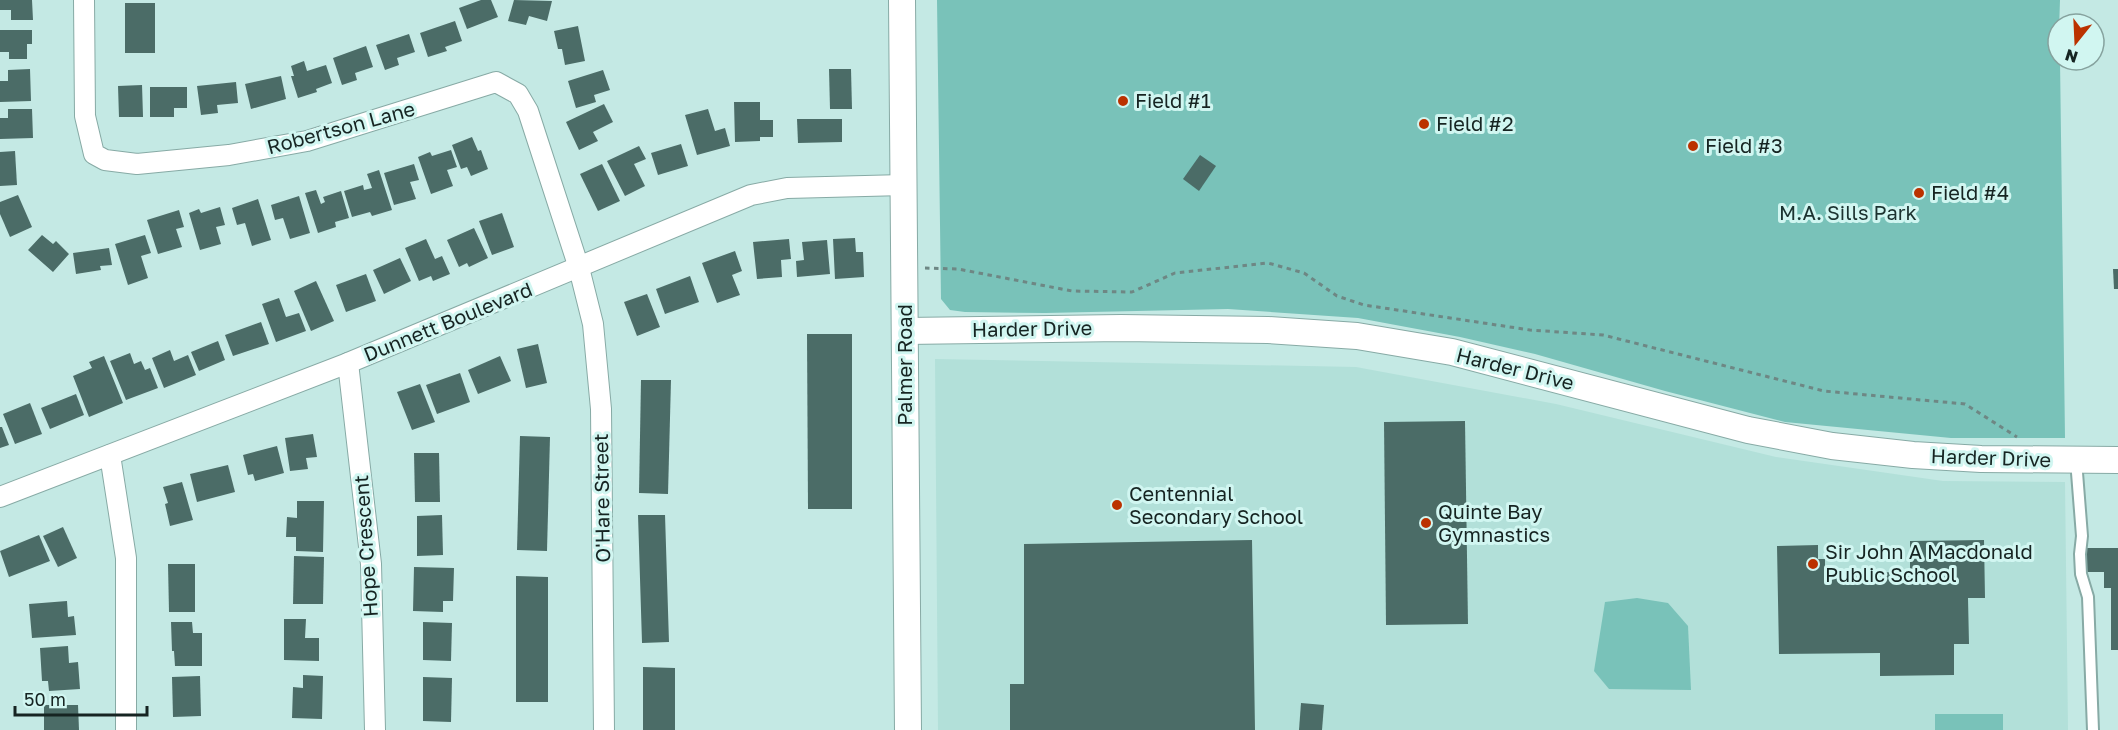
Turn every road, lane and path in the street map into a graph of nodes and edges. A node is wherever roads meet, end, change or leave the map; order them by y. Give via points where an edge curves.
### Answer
1 (84, 0) edge
2 (902, 0) edge
3 (904, 185) junction
4 (923, 267) dead end
5 (579, 268) junction
6 (905, 331) junction
7 (348, 363) junction
8 (2025, 443) dead end
9 (110, 455) junction
10 (2076, 460) junction
11 (2118, 460) edge
12 (0, 497) edge
13 (126, 730) edge
14 (375, 730) edge
15 (604, 730) edge
16 (908, 730) edge
17 (2093, 730) edge

1 - 5 street, Robertson Lane via 85,116 94,154 99,157 137,164 230,155 296,143 496,82 518,94 528,111
2 - 3 street, Palmer Road
3 - 5 street, Dunnett Boulevard via 787,188 752,195
3 - 6 street, Palmer Road
4 - 8 path via 958,269 1072,291 1132,292 1175,273 1268,263 1304,273 1337,296 1364,305 1530,330 1604,335 1824,391 1965,404
5 - 7 street, Dunnett Boulevard
5 - 15 street, O'Hare Street via 593,324 601,409
6 - 10 street, Harder Drive via 1121,328 1357,336 1452,352 1748,430 1832,446 1981,459
6 - 16 street, Palmer Road
7 - 9 street, Dunnett Boulevard
7 - 14 street, Hope Crescent via 371,564
9 - 12 street, Dunnett Boulevard
9 - 13 street via 126,558
10 - 11 street, Harder Drive
10 - 17 lane via 2081,574 2088,597

